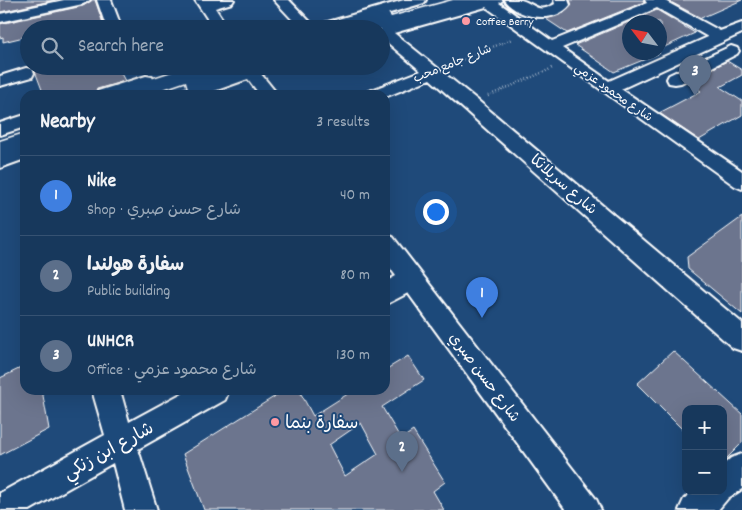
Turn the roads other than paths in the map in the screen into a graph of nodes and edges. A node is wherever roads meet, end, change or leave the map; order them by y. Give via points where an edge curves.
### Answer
1 (83, 0) edge
2 (104, 0) edge
3 (226, 0) edge
4 (281, 0) edge
5 (417, 0) edge
6 (439, 0) edge
7 (542, 0) edge
8 (561, 0) edge
9 (485, 1) edge
10 (655, 2) edge
11 (204, 3) edge
12 (516, 3) edge
13 (0, 18) edge
14 (112, 20) edge
15 (216, 20) edge
16 (300, 20) edge
17 (371, 20) edge
18 (375, 20) edge
19 (382, 20) edge
20 (742, 27) edge
21 (390, 38) edge
22 (718, 38) junction
23 (550, 47) junction
24 (738, 51) edge
25 (432, 72) junction
26 (20, 75) edge
27 (129, 75) edge
28 (171, 75) edge
29 (181, 75) edge
30 (223, 75) edge
31 (230, 75) edge
32 (252, 75) edge
33 (675, 79) dead end
34 (0, 81) edge
35 (608, 88) junction
36 (130, 90) edge
37 (174, 90) edge
38 (197, 90) edge
39 (265, 90) edge
40 (387, 90) edge
41 (20, 123) edge
42 (0, 129) edge
43 (20, 131) edge
44 (0, 137) edge
45 (20, 143) edge
46 (0, 149) edge
47 (20, 154) edge
48 (0, 161) edge
49 (740, 176) edge
50 (390, 250) edge
51 (412, 279) junction
52 (390, 291) edge
53 (742, 339) edge
54 (108, 395) edge
55 (206, 395) edge
56 (122, 442) junction
57 (742, 469) edge
58 (727, 482) edge
59 (712, 495) edge
60 (0, 510) edge
61 (140, 510) edge
62 (584, 510) edge
63 (695, 510) edge

1 - 13 street
2 - 14 street
3 - 11 street
4 - 16 street
5 - 18 street
6 - 17 highway
7 - 12 street
8 - 12 street via 563,5 543,14 533,14
9 - 19 highway
9 - 23 street, شارع محمود عزمي
10 - 22 street
10 - 23 street
11 - 15 street
20 - 22 street
21 - 25 street, شارع سريلانكا
22 - 24 street
22 - 35 street
23 - 35 street, شارع محمود عزمي
24 - 33 street
25 - 40 street, شارع جامع محب
25 - 53 street, شارع سريلانكا
26 - 34 street
27 - 36 street
28 - 36 street
29 - 36 highway
30 - 37 highway
31 - 38 street
32 - 39 street
35 - 49 street, شارع محمود عزمي
41 - 42 street
43 - 44 highway
45 - 46 highway
47 - 48 street
50 - 51 street, شارع حسن صبري
51 - 52 street
51 - 62 street, شارع حسن صبري
54 - 56 street
55 - 56 street, شارع ابن زنكي
56 - 60 street, شارع ابن زنكي
56 - 61 street
57 - 58 street
59 - 63 street

